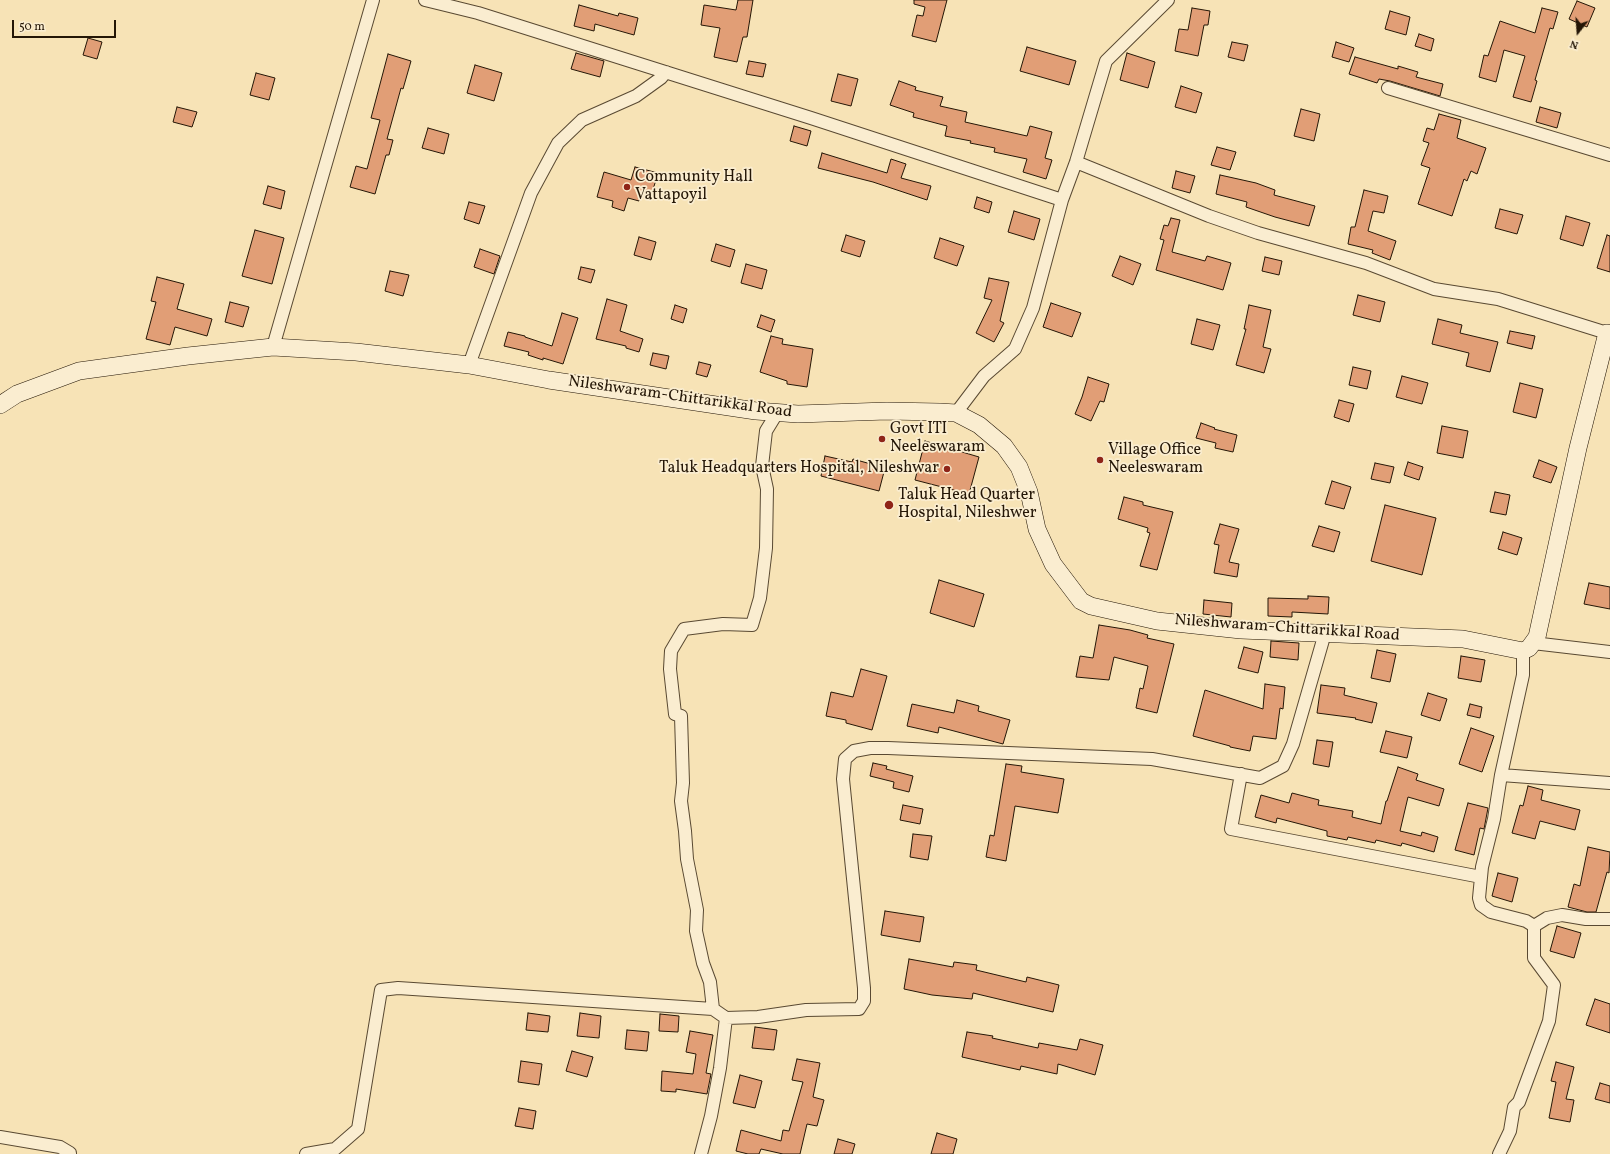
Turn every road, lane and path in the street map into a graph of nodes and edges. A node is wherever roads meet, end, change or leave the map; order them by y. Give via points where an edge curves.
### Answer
1 (373, 0) edge
2 (425, 0) edge
3 (1168, 0) edge
4 (666, 72) junction
5 (1388, 88) dead end
6 (1610, 155) edge
7 (1076, 162) junction
8 (1062, 200) junction
9 (1609, 333) edge
10 (273, 347) junction
11 (469, 365) junction
12 (0, 405) edge
13 (777, 412) junction
14 (956, 413) junction
15 (1325, 633) junction
16 (1528, 647) junction
17 (1610, 652) edge
18 (1241, 774) junction
19 (1501, 775) junction
20 (1610, 783) edge
21 (1481, 877) junction
22 (1610, 920) edge
23 (1534, 926) junction
24 (713, 1009) junction
25 (726, 1018) junction
26 (0, 1137) edge
27 (70, 1154) edge
28 (306, 1154) edge
29 (701, 1154) edge
30 (1499, 1154) edge

1 - 10 street
2 - 4 street via 478,13
3 - 7 street via 1106,61
4 - 8 street
4 - 11 street via 636,96 582,120 558,143 531,193
5 - 6 street
7 - 8 street
7 - 9 street via 1258,233 1366,263 1434,289 1498,299
8 - 14 street via 1033,308 1015,349 984,376
9 - 16 main road via 1578,448 1537,637
10 - 11 main road, Nileshwaram-Chittarikkal Road via 356,352
10 - 12 main road, Nileshwaram-Chittarikkal Road via 79,371 17,394
11 - 13 main road, Nileshwaram-Chittarikkal Road via 548,380
13 - 14 main road, Nileshwaram-Chittarikkal Road
13 - 24 street via 766,431 762,466 767,488 766,548 760,598 752,625 723,624 684,629 671,651 670,669 675,714 681,716 681,801 687,859 697,910 696,931 710,982
14 - 15 main road, Nileshwaram-Chittarikkal Road via 979,426 1004,446 1019,467 1029,492 1037,529 1053,564 1081,600 1091,606 1157,621 1241,630
15 - 16 main road, Nileshwaram-Chittarikkal Road via 1463,639
15 - 18 street via 1293,744 1284,766 1260,778
16 - 17 street
16 - 19 street
18 - 21 street via 1231,829
18 - 25 street via 1152,759 888,748 854,751 845,759 843,779 864,1001 859,1009 806,1010 758,1017
19 - 20 street
19 - 21 street
21 - 23 street via 1481,905 1490,912 1526,921
22 - 23 street via 1562,915 1547,918
23 - 30 street via 1534,958 1554,985 1549,1021 1519,1102 1514,1107 1510,1131
24 - 25 street
24 - 28 street via 398,988 381,990 358,1129 335,1149
25 - 29 street via 711,1116
26 - 27 street via 60,1147

